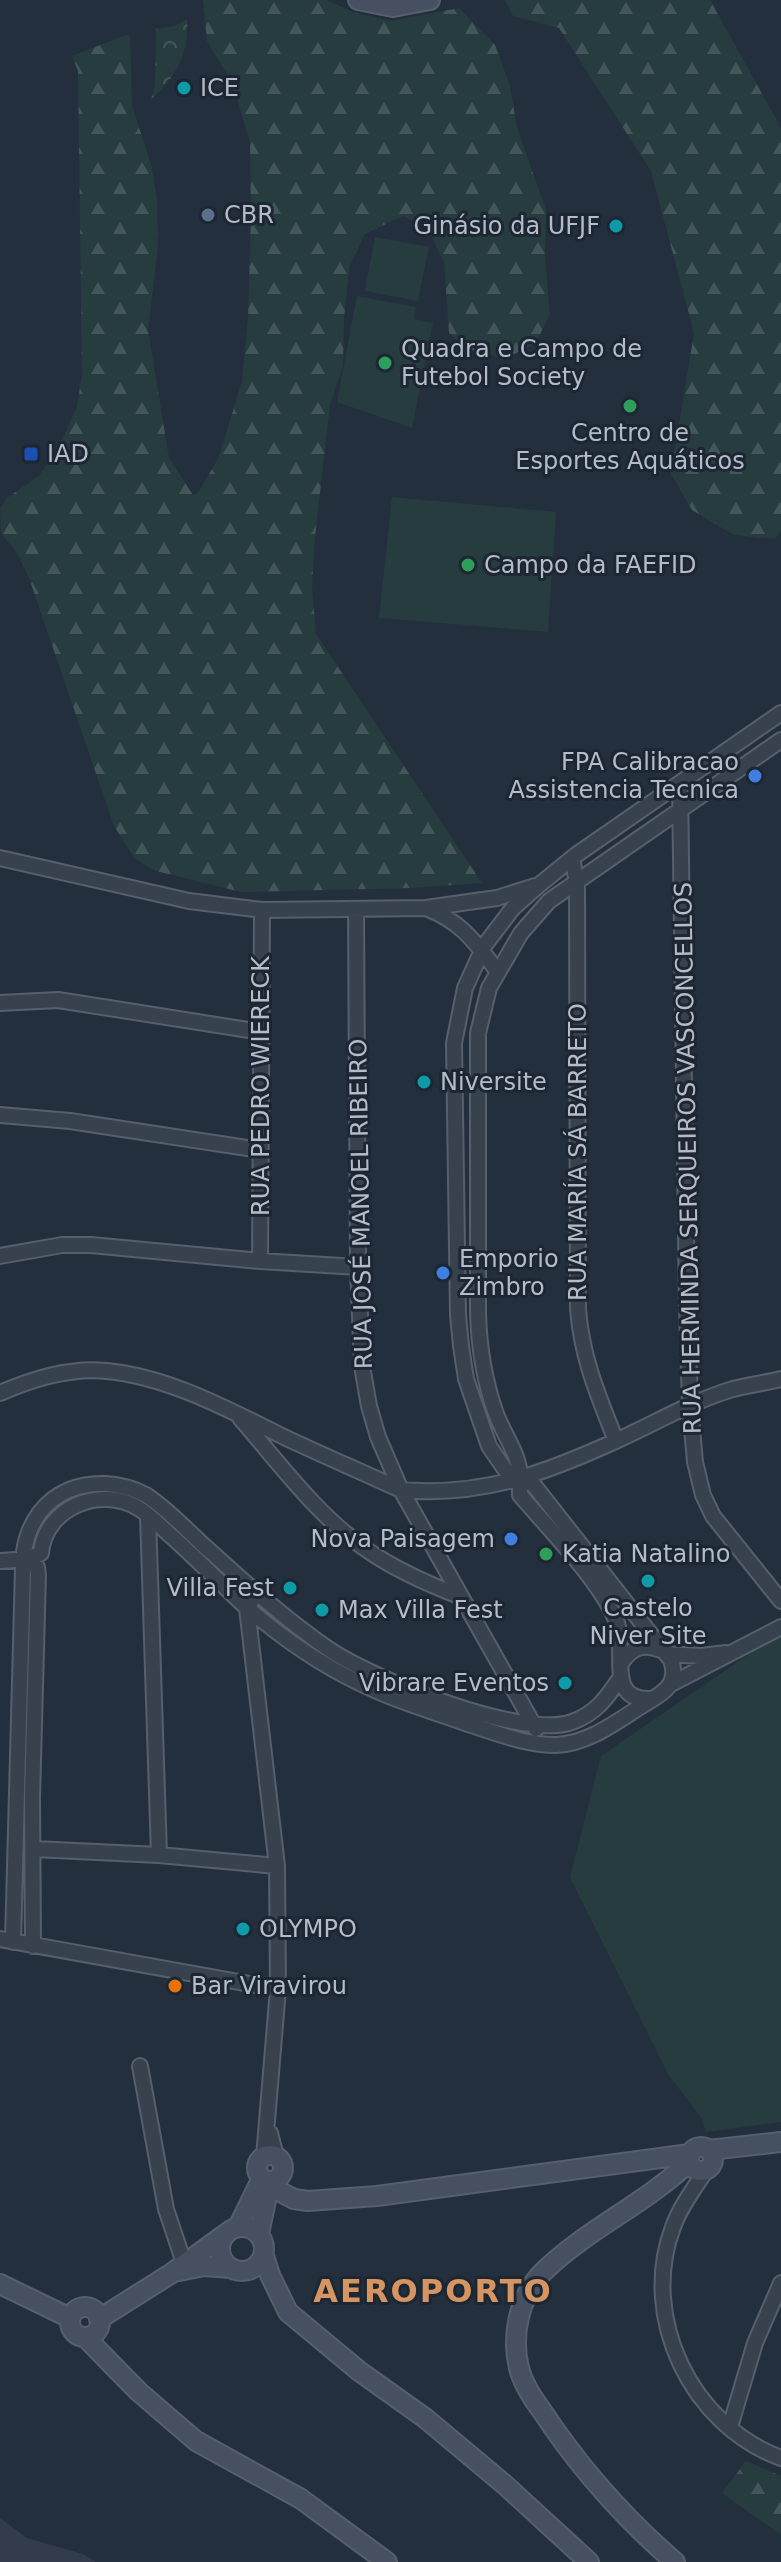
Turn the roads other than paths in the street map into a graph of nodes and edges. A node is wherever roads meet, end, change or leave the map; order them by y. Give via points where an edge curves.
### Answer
1 (358, 0) edge
2 (430, 0) edge
3 (781, 713) edge
4 (781, 740) edge
5 (680, 783) junction
6 (682, 811) junction
7 (0, 858) edge
8 (572, 858) junction
9 (577, 883) junction
10 (539, 885) junction
11 (426, 908) junction
12 (356, 909) junction
13 (262, 910) junction
14 (482, 950) junction
15 (498, 972) junction
16 (0, 1003) edge
17 (261, 1032) junction
18 (455, 1082) junction
19 (476, 1083) junction
20 (0, 1115) edge
21 (260, 1150) junction
22 (457, 1202) junction
23 (476, 1203) junction
24 (0, 1256) edge
25 (260, 1261) junction
26 (358, 1267) junction
27 (478, 1313) junction
28 (458, 1315) junction
29 (781, 1379) edge
30 (0, 1393) edge
31 (690, 1405) junction
32 (236, 1414) junction
33 (616, 1441) junction
34 (520, 1480) junction
35 (401, 1490) junction
36 (148, 1516) junction
37 (570, 1541) junction
38 (30, 1559) junction
39 (0, 1561) edge
40 (258, 1593) junction
41 (459, 1596) junction
42 (781, 1601) edge
43 (247, 1608) junction
44 (781, 1627) edge
45 (734, 1651) junction
46 (664, 1652) junction
47 (622, 1662) junction
48 (350, 1670) junction
49 (620, 1678) junction
50 (671, 1684) junction
51 (652, 1699) junction
52 (435, 1705) junction
53 (533, 1725) junction
54 (543, 1744) junction
55 (34, 1849) junction
56 (159, 1855) junction
57 (277, 1866) junction
58 (6, 1941) edge
59 (33, 1946) junction
60 (278, 1989) junction
61 (140, 2066) dead end
62 (781, 2142) edge
63 (270, 2157) joint
64 (701, 2161) junction
65 (267, 2182) junction
66 (232, 2230) junction
67 (259, 2234) junction
68 (264, 2256) junction
69 (231, 2268) junction
70 (180, 2269) junction
71 (781, 2283) edge
72 (0, 2284) edge
73 (65, 2315) junction
74 (99, 2319) junction
75 (86, 2338) junction
76 (730, 2427) junction
77 (781, 2458) edge
78 (387, 2562) edge
79 (589, 2562) edge
80 (675, 2562) edge

1 - 2 main road via 393,7
3 - 5 street
4 - 6 street
5 - 6 street, RUA HERMINDA SERQUEIROS VASCONCELLOS
5 - 8 street
6 - 9 street
6 - 31 street, RUA HERMINDA SERQUEIROS VASCONCELLOS
7 - 13 street via 189,901
8 - 9 street, RUA MARÍA SÁ BARRETO
8 - 10 street
9 - 15 street via 549,901 521,933
9 - 33 street, RUA MARÍA SÁ BARRETO via 578,1309 588,1369
10 - 11 street via 497,898
10 - 14 street via 513,908
11 - 12 street
11 - 14 street via 448,916
12 - 13 street
12 - 26 street, RUA JOSÉ MANOEL RIBEIRO
13 - 17 street, RUA PEDRO WIERECK
14 - 15 street
14 - 18 street via 463,996 454,1043
15 - 19 street via 478,1033
16 - 17 street via 58,1000
17 - 21 street, RUA PEDRO WIERECK
18 - 19 street
18 - 22 street
19 - 23 street
20 - 21 street
21 - 25 street, RUA PEDRO WIERECK
22 - 23 street
22 - 28 street
23 - 27 street
24 - 25 street via 91,1245
25 - 26 street
26 - 35 street, RUA JOSÉ MANOEL RIBEIRO via 369,1406
27 - 28 street
27 - 34 street via 487,1388 520,1463
28 - 34 street via 475,1412 489,1446 508,1474
29 - 31 street
30 - 32 street via 47,1377 105,1371 174,1388
31 - 33 street
31 - 42 street, RUA HERMINDA SERQUEIROS VASCONCELLOS via 703,1495 713,1516
32 - 35 street
32 - 41 street via 314,1503 358,1543 398,1570
33 - 34 street
34 - 35 street via 460,1492
34 - 37 street via 533,1484
35 - 41 street, RUA JOSÉ MANOEL RIBEIRO
36 - 38 street via 110,1498 77,1504 49,1529 41,1553
36 - 43 street
36 - 56 street
37 - 46 street
37 - 47 street via 617,1622
38 - 39 street
38 - 40 street via 25,1543 44,1506 72,1489 112,1482 159,1504
38 - 55 street via 38,1575
38 - 58 street via 23,1568
40 - 43 street
40 - 48 street
41 - 53 street, RUA JOSÉ MANOEL RIBEIRO
43 - 48 street
43 - 57 street
44 - 45 street
45 - 46 street via 701,1656
45 - 50 street
46 - 47 street via 643,1646
46 - 50 street via 673,1667
47 - 49 street
48 - 52 street via 377,1692
49 - 51 street via 635,1698
49 - 53 street via 588,1716 552,1726
50 - 51 street
51 - 54 street via 578,1742
52 - 53 street
52 - 54 street via 511,1738
53 - 54 street, RUA JOSÉ MANOEL RIBEIRO
55 - 56 street
55 - 59 street
56 - 57 street
57 - 60 street
58 - 59 street
59 - 60 street
60 - 63 street
61 - 70 street
62 - 64 main road via 735,2148
63 - 65 main road via 257,2167
64 - 65 main road via 308,2201 294,2199
64 - 76 street via 673,2226 662,2295 679,2364 701,2398
64 - 80 main road via 541,2274 523,2302 516,2336 519,2370 561,2441 642,2533
65 - 66 main road
65 - 67 main road
66 - 67 main road via 250,2228
66 - 69 main road via 220,2245 222,2259
66 - 70 main road
67 - 68 main road
68 - 69 main road via 251,2270
68 - 79 main road via 288,2312 425,2418
69 - 70 main road
70 - 74 main road
71 - 76 street via 755,2343
72 - 73 main road
73 - 74 main road via 85,2307
73 - 75 main road via 73,2332
74 - 75 main road via 98,2329
75 - 78 main road via 196,2441 301,2499
76 - 77 street

